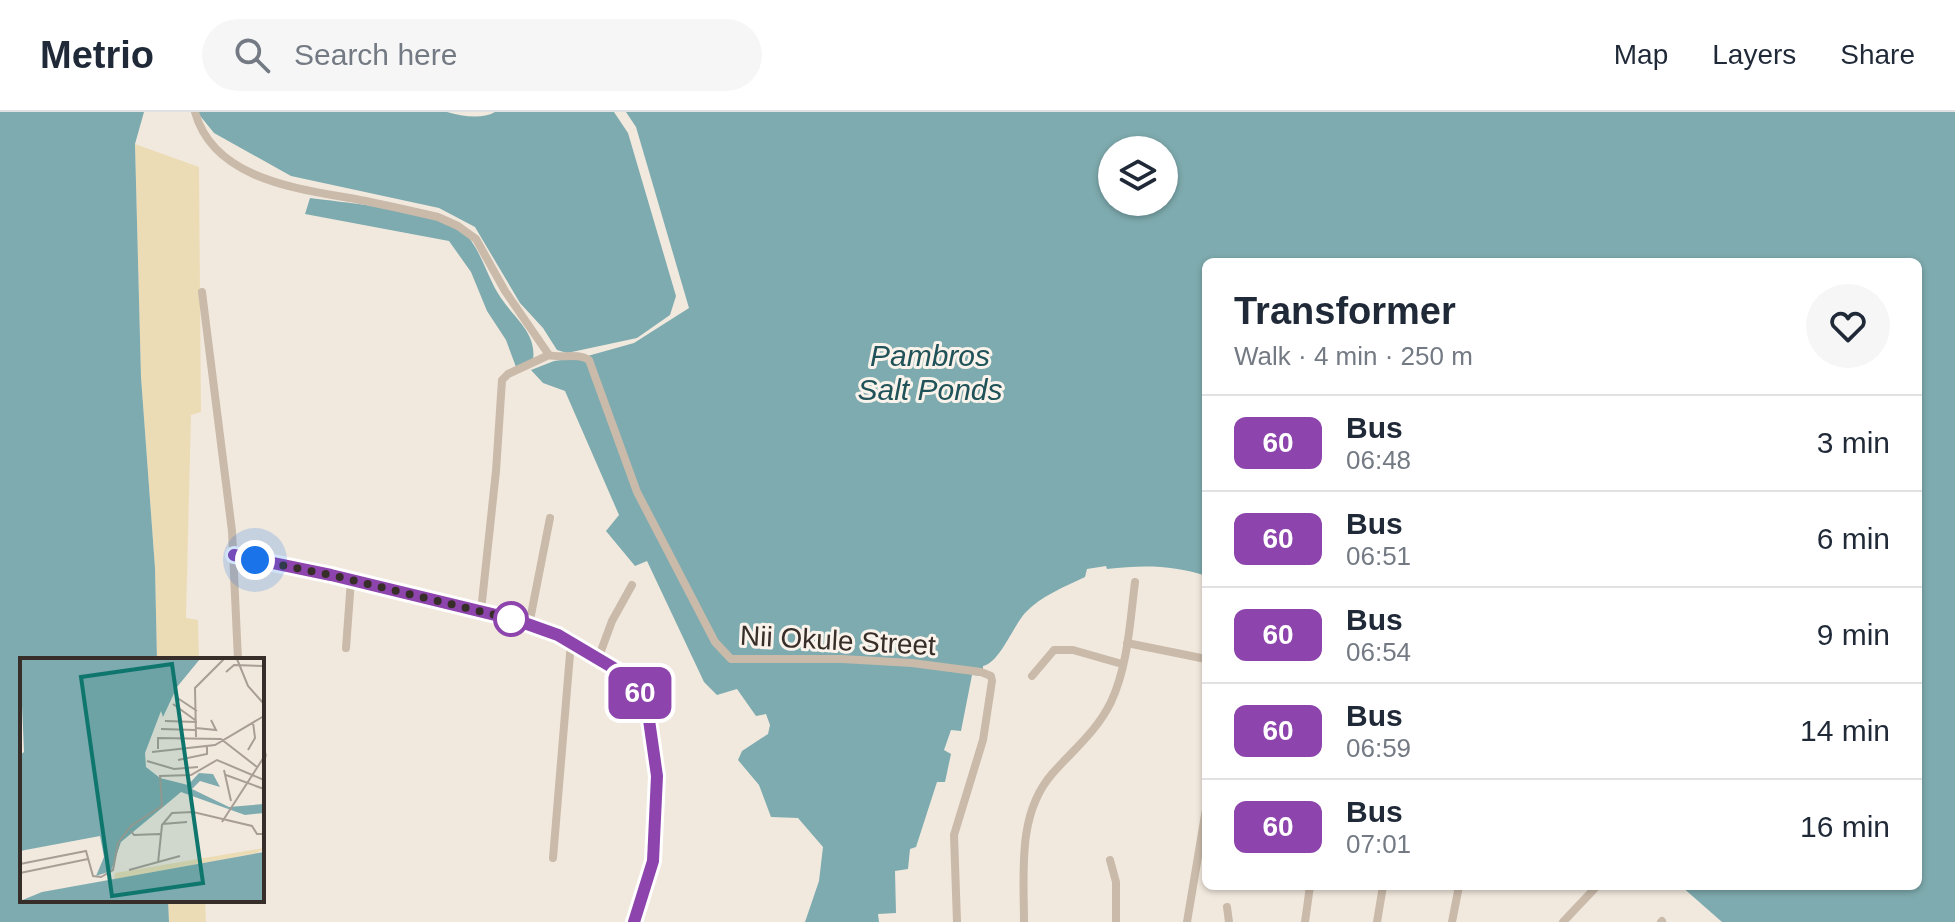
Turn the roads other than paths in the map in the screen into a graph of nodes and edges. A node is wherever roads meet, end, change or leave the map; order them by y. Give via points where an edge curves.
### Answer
1 (195, 112) edge
2 (202, 292) dead end
3 (549, 355) junction
4 (550, 518) dead end
5 (234, 555) junction
6 (351, 580) junction
7 (1135, 582) dead end
8 (632, 585) dead end
9 (481, 611) junction
10 (529, 625) junction
11 (571, 642) junction
12 (1127, 643) junction
13 (346, 648) dead end
14 (238, 658) edge
15 (1202, 658) edge
16 (598, 659) junction
17 (1122, 664) junction
18 (1032, 676) dead end
19 (1202, 833) edge
20 (553, 858) dead end
21 (1110, 860) dead end
22 (1309, 890) edge
23 (1382, 890) edge
24 (1458, 890) edge
25 (1593, 890) edge
26 (1227, 907) dead end
27 (634, 922) edge
28 (957, 922) edge
29 (1024, 922) edge
30 (1116, 922) edge
31 (1187, 922) edge
32 (1229, 922) edge
33 (1305, 922) edge
34 (1377, 922) edge
35 (1452, 922) edge
36 (1563, 922) edge

1 - 3 street via 207,140 222,155 263,177 458,226 476,239
2 - 5 street
3 - 9 street via 502,380
3 - 28 street, Nii Okule Street via 589,360 637,492 715,642 731,659 884,662 991,676 983,740 954,835
4 - 10 street
5 - 6 street
5 - 14 street
6 - 9 street
6 - 13 street
7 - 12 street
8 - 16 street
9 - 10 street
10 - 11 street
11 - 16 street
11 - 20 street
12 - 15 street
12 - 17 street
16 - 27 street via 637,688 647,706 652,738 657,776 653,861
17 - 18 street via 1054,650
17 - 29 street via 1111,702 1089,736 1042,787 1032,811 1024,849
19 - 31 street
21 - 30 street
22 - 33 street
23 - 34 street
24 - 35 street
25 - 36 street
26 - 32 street

